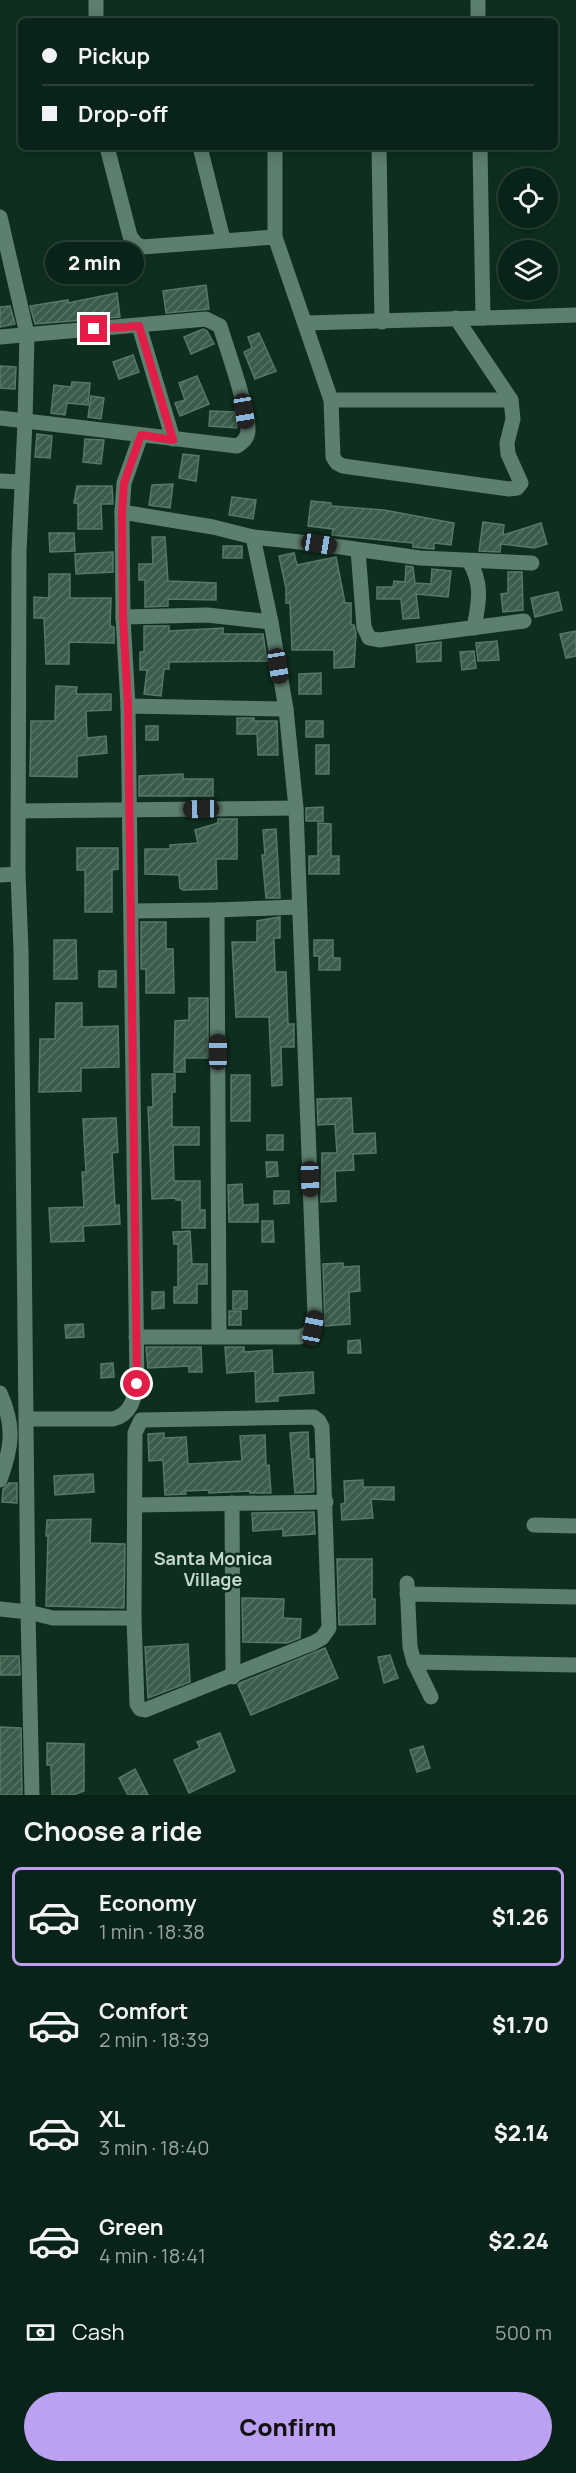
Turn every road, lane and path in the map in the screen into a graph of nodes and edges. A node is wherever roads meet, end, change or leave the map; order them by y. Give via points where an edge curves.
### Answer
1 (96, 0) edge
2 (478, 0) edge
3 (96, 18) edge
4 (478, 18) edge
5 (108, 150) edge
6 (201, 150) edge
7 (275, 150) edge
8 (379, 150) edge
9 (480, 150) edge
10 (0, 218) edge
11 (275, 237) junction
12 (223, 239) junction
13 (576, 315) edge
14 (456, 318) junction
15 (483, 318) junction
16 (382, 322) junction
17 (306, 323) junction
18 (139, 326) junction
19 (27, 334) junction
20 (0, 337) edge
21 (331, 400) junction
22 (511, 400) junction
23 (0, 418) edge
24 (25, 422) junction
25 (141, 435) junction
26 (173, 440) junction
27 (0, 481) edge
28 (22, 482) junction
29 (122, 512) junction
30 (253, 537) junction
31 (358, 550) junction
32 (469, 561) junction
33 (532, 563) dead end
34 (123, 617) junction
35 (524, 621) dead end
36 (271, 622) junction
37 (474, 628) junction
38 (128, 706) junction
39 (286, 709) junction
40 (296, 808) junction
41 (130, 810) junction
42 (18, 811) junction
43 (18, 874) junction
44 (0, 875) edge
45 (298, 907) junction
46 (217, 910) junction
47 (131, 911) junction
48 (219, 1335) junction
49 (136, 1337) junction
50 (0, 1393) edge
51 (27, 1419) junction
52 (0, 1480) edge
53 (326, 1502) junction
54 (232, 1503) junction
55 (136, 1505) junction
56 (534, 1525) dead end
57 (576, 1526) edge
58 (576, 1597) edge
59 (0, 1609) edge
60 (28, 1612) junction
61 (134, 1618) junction
62 (414, 1662) junction
63 (576, 1665) edge
64 (232, 1677) junction
65 (431, 1697) dead end
66 (32, 1795) edge

1 - 3 street
2 - 4 street
5 - 12 street via 130,236 136,244 141,247
6 - 12 street
7 - 11 street
8 - 16 street
9 - 15 street
10 - 19 street
11 - 12 street
11 - 17 street
13 - 15 street
14 - 15 street
14 - 16 street
14 - 22 street
16 - 17 street
17 - 21 street
18 - 19 street
18 - 26 street
18 - 26 street via 206,319 220,326 244,411 248,431 245,440 237,446
19 - 20 street
19 - 24 street
21 - 22 street
21 - 22 street via 333,458 343,466 509,489 521,483 508,454 513,419
23 - 24 street
24 - 25 street
24 - 28 street
25 - 26 street
25 - 29 street via 124,483
27 - 28 street
28 - 42 street via 18,564
29 - 30 street
29 - 34 street
30 - 31 street
30 - 36 street
31 - 32 street
31 - 37 street via 364,627 369,638
32 - 33 street
32 - 37 street via 479,585
34 - 36 street via 207,615
34 - 38 street
35 - 37 street
36 - 39 street
38 - 39 street
38 - 41 street
39 - 40 street
40 - 41 street
40 - 45 street
41 - 42 street
41 - 47 street
42 - 43 street
43 - 44 street
43 - 51 street
45 - 46 street
45 - 48 street via 313,1328 306,1335
46 - 47 street
46 - 48 street
47 - 49 street
48 - 49 street
49 - 51 street via 135,1397 122,1417
50 - 52 street via 9,1413 10,1452
51 - 60 street
53 - 54 street
53 - 55 street via 322,1427 314,1417 141,1420 135,1433
53 - 64 street via 329,1628 313,1643
54 - 55 street
54 - 64 street
55 - 61 street
56 - 57 street
58 - 62 street via 407,1588
59 - 60 street
60 - 61 street via 53,1618
60 - 66 street
61 - 64 street via 140,1709
62 - 63 street
62 - 65 street

